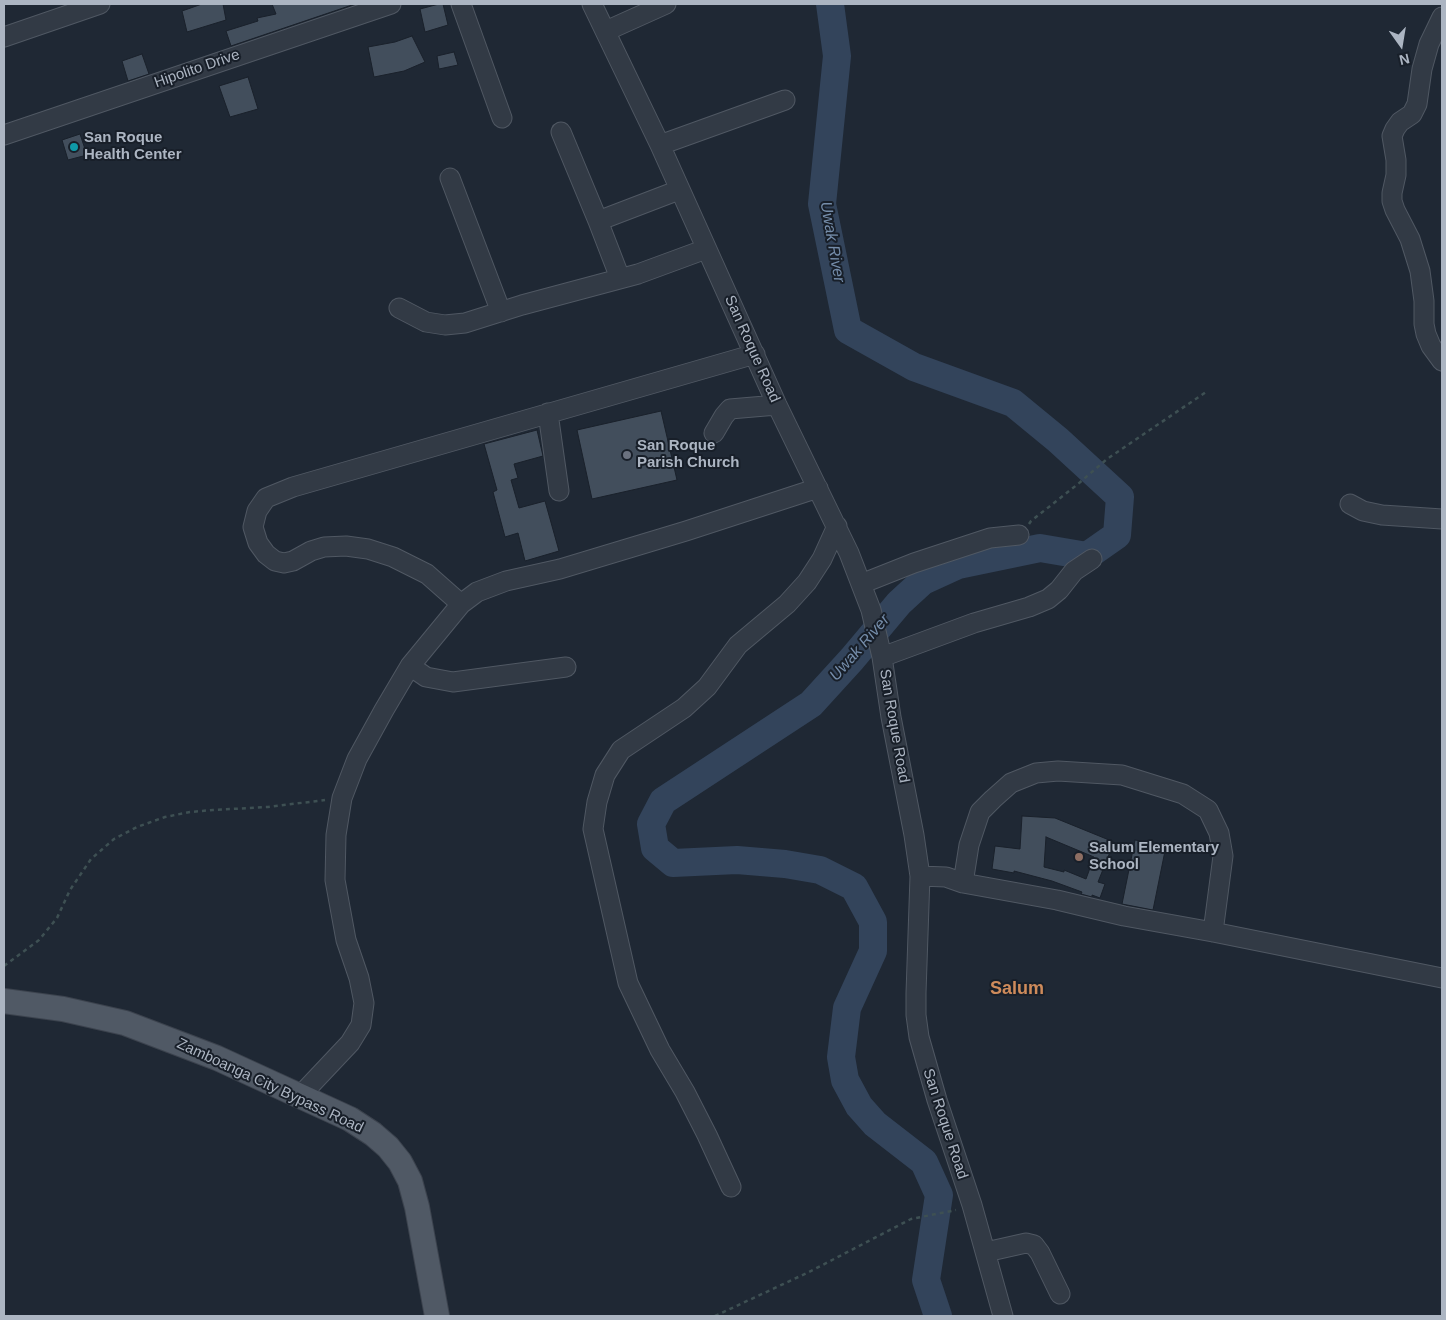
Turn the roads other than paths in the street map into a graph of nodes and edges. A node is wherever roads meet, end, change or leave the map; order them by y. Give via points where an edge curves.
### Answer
1 (100, 4) edge
2 (391, 4) edge
3 (461, 4) edge
4 (592, 4) edge
5 (666, 4) edge
6 (1442, 17) edge
7 (606, 31) junction
8 (4, 37) edge
9 (785, 100) dead end
10 (502, 118) dead end
11 (561, 132) dead end
12 (4, 135) edge
13 (660, 145) junction
14 (450, 178) dead end
15 (679, 190) junction
16 (598, 221) junction
17 (706, 249) junction
18 (620, 278) junction
19 (399, 308) dead end
20 (500, 312) junction
21 (755, 354) junction
22 (1442, 361) edge
23 (778, 405) junction
24 (548, 413) junction
25 (714, 433) dead end
26 (818, 488) junction
27 (559, 491) dead end
28 (1350, 504) dead end
29 (1442, 519) edge
30 (837, 526) junction
31 (1019, 535) road end
32 (1092, 559) dead end
33 (861, 584) junction
34 (461, 604) junction
35 (882, 657) junction
36 (410, 666) junction
37 (566, 667) dead end
38 (920, 876) junction
39 (963, 883) junction
40 (1213, 932) junction
41 (1442, 978) edge
42 (4, 1001) edge
43 (300, 1096) junction
44 (731, 1187) dead end
45 (986, 1252) junction
46 (1060, 1294) dead end
47 (438, 1316) edge
48 (1003, 1316) edge

1 - 8 street
2 - 12 street, Hipolito Drive
3 - 10 street
4 - 7 street, San Roque Road
5 - 7 street
6 - 22 street via 1422,69 1418,104 1412,114 1400,122 1392,136 1396,175 1392,201 1420,271 1426,334
7 - 13 street, San Roque Road
9 - 13 street
11 - 16 street
13 - 15 street, San Roque Road
14 - 20 street
15 - 16 street
15 - 17 street, San Roque Road
16 - 18 street
17 - 18 street
17 - 21 street, San Roque Road
18 - 20 street
19 - 20 street via 426,322 444,325
21 - 23 street, San Roque Road
21 - 24 street
23 - 25 street via 730,409
23 - 26 street, San Roque Road
24 - 27 street
24 - 34 street via 292,487 266,498 257,512 253,527 258,543 275,561 293,561 324,547 368,549 427,574
26 - 30 street, San Roque Road
26 - 34 street via 569,566 506,581 477,592
28 - 29 street via 1382,515
30 - 33 street, San Roque Road
30 - 44 street via 807,582 787,604 738,645 707,687 684,708 621,750 605,775 592,829 628,983
31 - 33 street via 990,538
32 - 35 street via 1074,570 1055,595 1048,599
33 - 35 street, San Roque Road
34 - 36 street
35 - 38 street, San Roque Road
36 - 37 street via 426,677 454,682
36 - 43 street via 358,760 342,798 336,835 335,880 346,940 364,1003 361,1025 350,1043
38 - 39 street via 946,877
38 - 45 street, San Roque Road via 917,1023 928,1072
39 - 40 street
39 - 40 street via 969,845 980,812 1011,784 1036,773 1058,770 1122,775 1183,794 1208,810 1219,833 1223,856
40 - 41 street
42 - 43 main road, Zamboanga City Bypass Road via 64,1009 125,1023 217,1058
43 - 47 main road, Zamboanga City Bypass Road via 350,1119 373,1134 400,1162 410,1181 417,1207
45 - 46 street via 1026,1243 1034,1245
45 - 48 street, San Roque Road

